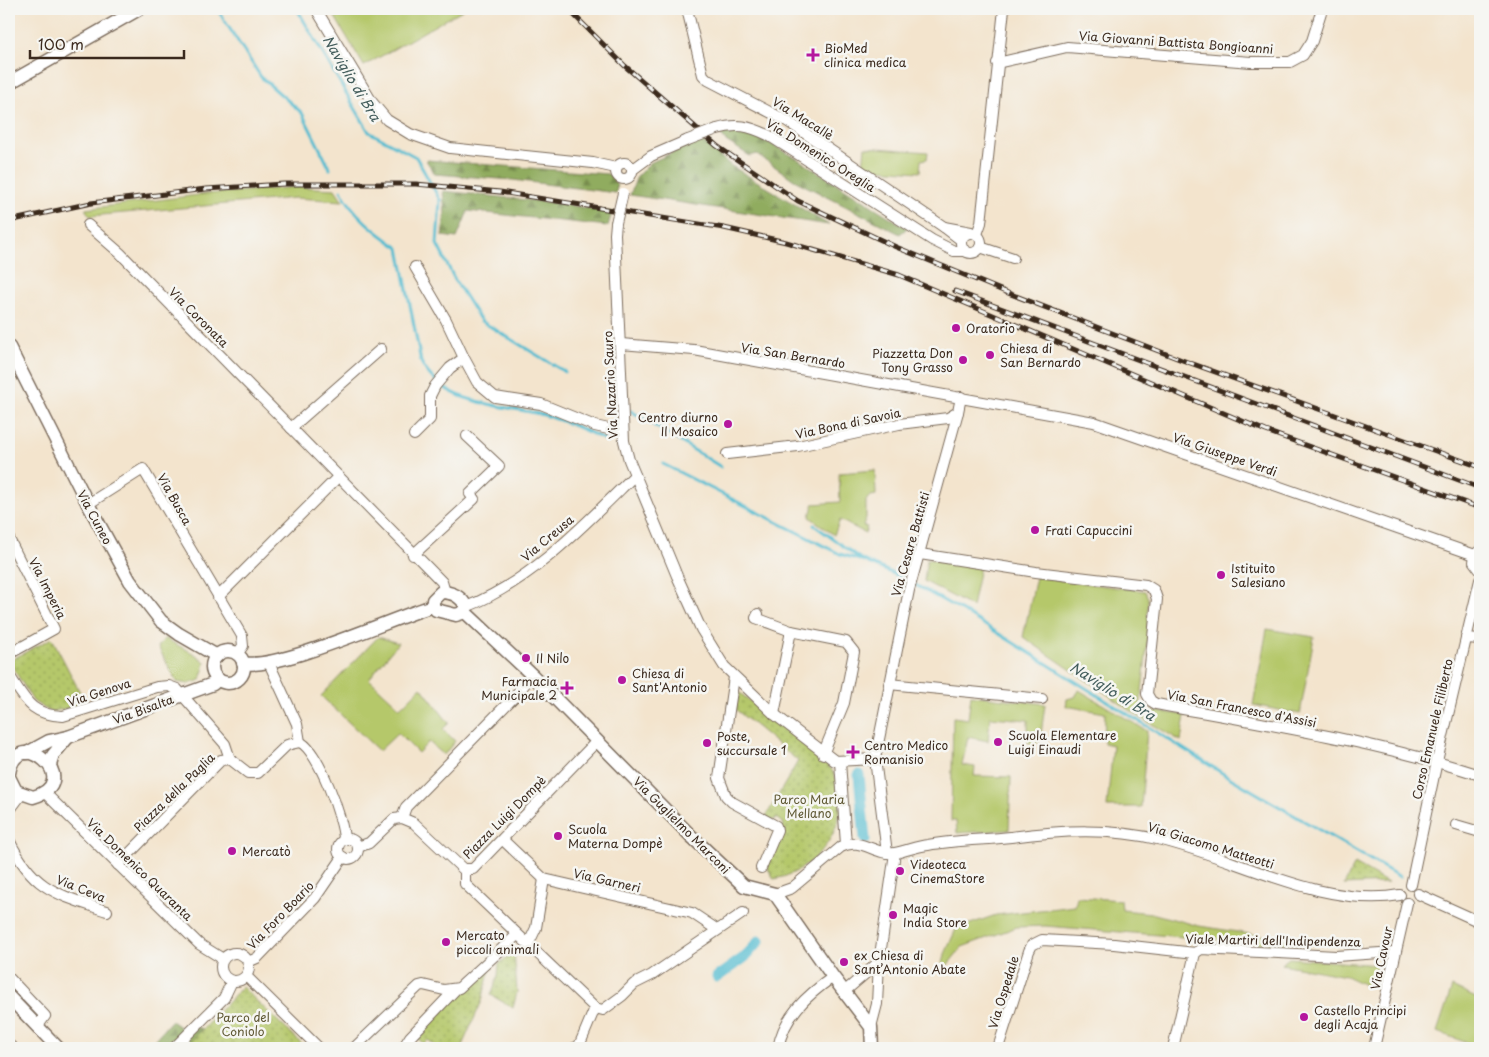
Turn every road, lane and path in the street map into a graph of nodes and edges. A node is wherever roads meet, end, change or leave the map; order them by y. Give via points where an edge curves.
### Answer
1 (139, 9) edge
2 (316, 9) edge
3 (687, 9) edge
4 (1004, 9) edge
5 (1322, 9) edge
6 (997, 63) junction
7 (9, 84) edge
8 (616, 168) junction
9 (632, 170) junction
10 (625, 179) junction
11 (88, 225) dead end
12 (944, 227) junction
13 (974, 233) junction
14 (961, 240) junction
15 (980, 247) junction
16 (966, 251) junction
17 (1013, 258) dead end
18 (415, 267) dead end
19 (621, 344) junction
20 (382, 349) dead end
21 (10, 352) edge
22 (464, 358) junction
23 (961, 397) junction
24 (958, 412) junction
25 (291, 428) junction
26 (622, 432) junction
27 (414, 435) dead end
28 (467, 436) dead end
29 (727, 454) dead end
30 (635, 475) junction
31 (338, 477) junction
32 (88, 504) junction
33 (9, 539) edge
34 (1478, 552) edge
35 (920, 554) junction
36 (413, 555) junction
37 (1480, 570) edge
38 (1480, 580) edge
39 (445, 592) junction
40 (218, 597) junction
41 (433, 606) junction
42 (466, 610) junction
43 (758, 614) dead end
44 (791, 630) junction
45 (1466, 638) junction
46 (1480, 639) edge
47 (9, 654) edge
48 (217, 656) junction
49 (240, 659) junction
50 (270, 663) junction
51 (9, 674) edge
52 (532, 674) junction
53 (734, 677) junction
54 (218, 679) junction
55 (889, 684) junction
56 (183, 694) junction
57 (1042, 699) dead end
58 (774, 714) junction
59 (68, 737) junction
60 (597, 741) junction
61 (300, 742) junction
62 (27, 753) junction
63 (824, 754) junction
64 (875, 758) junction
65 (230, 759) junction
66 (1437, 761) junction
67 (840, 762) junction
68 (50, 765) junction
69 (10, 767) edge
70 (1480, 775) edge
71 (13, 787) edge
72 (44, 792) junction
73 (9, 811) edge
74 (402, 818) junction
75 (1456, 825) dead end
76 (1480, 832) edge
77 (9, 840) edge
78 (344, 840) junction
79 (502, 840) junction
80 (846, 844) junction
81 (358, 847) junction
82 (891, 853) junction
83 (343, 857) junction
84 (118, 865) junction
85 (761, 868) dead end
86 (465, 870) junction
87 (544, 879) junction
88 (1411, 886) junction
89 (775, 894) junction
90 (1418, 894) junction
91 (1400, 895) junction
92 (1407, 903) junction
93 (107, 912) dead end
94 (743, 912) dead end
95 (1480, 922) edge
96 (716, 929) junction
97 (517, 935) junction
98 (528, 945) junction
99 (1032, 945) joint
100 (1395, 952) junction
101 (1195, 953) junction
102 (223, 960) junction
103 (248, 962) junction
104 (879, 962) junction
105 (246, 976) junction
106 (833, 977) junction
107 (9, 978) edge
108 (232, 981) junction
109 (455, 990) junction
110 (844, 992) junction
111 (9, 998) edge
112 (595, 1008) junction
113 (37, 1027) junction
114 (871, 1027) junction
115 (9, 1045) edge
116 (578, 1047) edge
117 (12, 1048) edge
118 (58, 1048) edge
119 (174, 1048) edge
120 (319, 1048) edge
121 (354, 1048) edge
122 (403, 1048) edge
123 (778, 1048) edge
124 (872, 1048) edge
125 (998, 1048) edge
126 (1173, 1048) edge
127 (1374, 1048) edge

1 - 7 main road
2 - 8 street via 372,102 387,120 410,134 450,148
3 - 12 street, Via Macallè via 703,75 708,80 787,120
4 - 6 street
5 - 6 street, Via Giovanni Battista Bongioanni via 1312,41 1304,54 1290,62 1251,62 1067,47
6 - 13 street via 981,223
8 - 9 street via 624,163
8 - 10 street via 617,175
9 - 10 street
9 - 16 street, Via Domenico Oreglia, bridge via 651,156 688,140 734,124 747,125 768,135 932,240 954,250
10 - 19 street, Via Nazario Sauro, bridge via 615,234
11 - 25 street, Via Coronata
12 - 13 street, Via Macallè
12 - 14 street, Via Macallè
13 - 14 street via 965,234
13 - 15 street via 981,240
14 - 16 street
15 - 16 street via 972,253
15 - 17 street
18 - 22 street
19 - 23 street, Via San Bernardo via 694,350
19 - 26 street, Via Nazario Sauro
20 - 25 street
21 - 32 main road, Via Cuneo
22 - 26 street via 477,382 495,397 541,404 595,426
22 - 27 street via 438,382 430,396 430,418
23 - 24 street
23 - 34 street, Via Giuseppe Verdi via 1094,422
24 - 29 street, Via Bona di Savoia via 948,418 899,424 798,446
24 - 35 street, Via Cesare Battisti
25 - 31 street, Via Coronata
26 - 30 street, Via Nazario Sauro
28 - 36 street via 500,466 470,494 474,498
30 - 42 street, Via Creusa via 603,508 522,576
30 - 53 street, Via Nazario Sauro via 701,629
31 - 36 street, Via Coronata
31 - 40 street
32 - 40 street, Via Busca via 143,469
32 - 48 main road, Via Cuneo via 130,581 161,621
33 - 47 street, Via Imperia via 54,629
34 - 37 street via 1475,565
35 - 55 street, Via Cesare Battisti
35 - 66 street, Via San Francesco d'Assisi via 1146,585 1154,590 1157,599 1147,694 1151,701
36 - 39 street, Via Coronata via 442,582
38 - 45 street, Corso Emanuele Filiberto
39 - 41 main road via 434,598
39 - 42 main road, Via Guglielmo Marconi via 456,596
40 - 49 street, Via Busca via 242,636
41 - 42 main road via 436,610 456,615
41 - 50 main road
42 - 52 main road, Via Guglielmo Marconi
43 - 44 street via 756,618
44 - 58 street
44 - 63 street via 846,642 854,652 844,703
45 - 46 street
45 - 66 street, Corso Emanuele Filiberto
48 - 49 main road via 227,652
48 - 54 main road via 213,665
49 - 50 main road
49 - 54 main road via 243,673 236,681 227,683
50 - 61 street via 298,724
51 - 56 street, Via Genova via 32,708 51,716 62,716 157,687 178,688
52 - 60 main road, Via Guglielmo Marconi
52 - 74 street via 515,696 406,807
53 - 58 street, Via Nazario Sauro
53 - 85 street via 719,778 732,802 776,826
54 - 56 main road, Via Bisalta via 213,684
55 - 57 street
55 - 64 street, Via Cesare Battisti
56 - 59 main road, Via Bisalta
56 - 65 street via 226,744
58 - 63 street, Via Nazario Sauro
59 - 62 main road, Via Bisalta via 49,741
59 - 68 main road via 53,755
60 - 79 street, Piazza Luigi Dompè
60 - 89 main road, Via Guglielmo Marconi via 744,886
61 - 65 street, Piazza della Paglia via 287,745 258,773 248,773
61 - 78 street via 309,749 338,808
62 - 68 main road via 41,756
62 - 69 main road, Via Bisalta
63 - 67 street, Via Nazario Sauro
64 - 67 street
64 - 82 street, Via Cesare Battisti
65 - 84 street, Piazza della Paglia via 221,760
66 - 70 street
66 - 88 street, Corso Emanuele Filiberto
67 - 80 street
68 - 72 main road via 52,777
71 - 72 main road via 33,797
71 - 73 street
72 - 84 street, Via Domenico Quaranta
74 - 81 street via 394,819 369,843
74 - 86 street, Piazza Luigi Dompè via 414,823
75 - 76 street
77 - 93 street, Via Ceva via 23,867 45,887
78 - 81 street via 353,840
78 - 83 street via 339,847
79 - 86 street, Piazza Luigi Dompè via 473,869
79 - 87 street, Via Garneri
80 - 82 street
80 - 89 street via 792,888
81 - 83 street via 352,858
82 - 91 street, Via Giacomo Matteotti via 928,845 1039,832 1125,833 1163,840 1270,876 1346,894
82 - 104 street, Via Cesare Battisti
83 - 103 street, Via Foro Boario via 315,898 257,958
84 - 102 street, Via Domenico Quaranta via 199,944
86 - 97 street via 466,884
87 - 96 street, Via Garneri via 692,913
87 - 98 street via 536,928
88 - 90 street
88 - 91 street via 1403,888
89 - 106 main road
90 - 92 street via 1415,902
90 - 95 street
91 - 92 street
92 - 100 street, Via Cavour
94 - 96 street via 721,929
96 - 112 street via 652,975 634,984 609,1007 603,1010
97 - 98 street
97 - 109 street
98 - 112 street
99 - 101 street, Viale Martiri dell'Indipendenza via 1042,940 1065,940
99 - 125 street, Via Ospedale
100 - 101 street, Viale Martiri dell'Indipendenza via 1336,956 1201,949
100 - 127 street, Via Cavour
101 - 126 street
102 - 103 street via 230,954 239,954
102 - 108 street via 222,972
103 - 105 street
104 - 110 street
104 - 114 street, Via Cesare Battisti via 877,1004
105 - 108 street
105 - 120 street
106 - 110 main road
106 - 123 street via 804,999 783,1027
107 - 113 street via 45,1016
108 - 119 street via 224,998
109 - 121 street via 419,986
109 - 122 street
110 - 114 main road
111 - 113 main road
112 - 116 street
113 - 118 main road
114 - 124 main road
115 - 117 street

